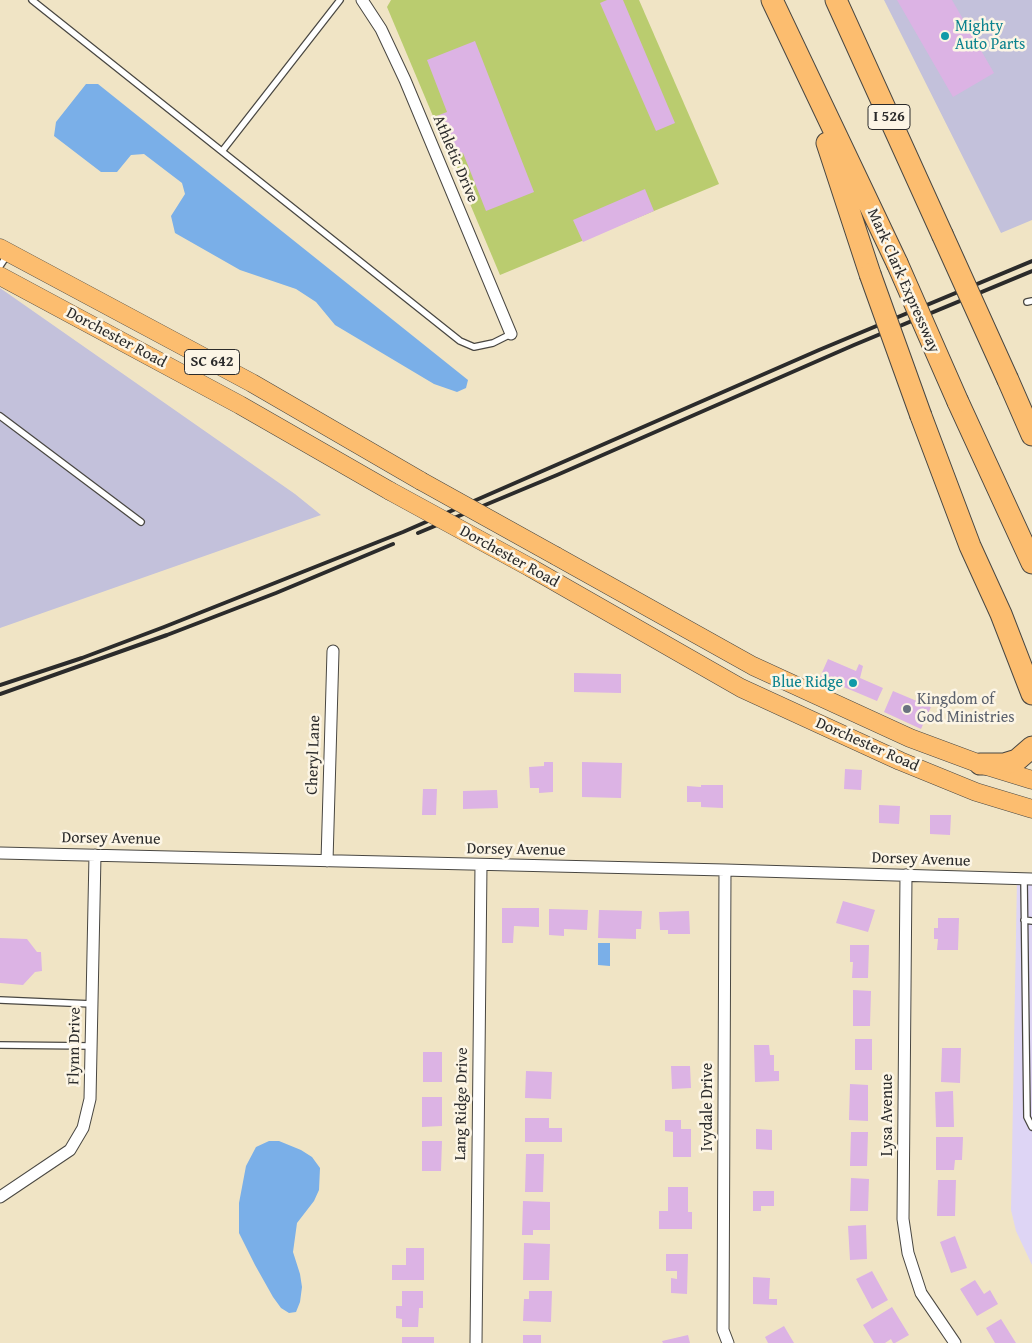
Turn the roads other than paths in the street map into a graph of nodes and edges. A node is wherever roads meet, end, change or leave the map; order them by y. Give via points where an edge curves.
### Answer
1 (32, 0) edge
2 (340, 0) edge
3 (362, 0) edge
4 (772, 0) edge
5 (836, 0) edge
6 (799, 58) junction
7 (223, 150) junction
8 (3, 255) edge
9 (0, 276) edge
10 (510, 334) joint
11 (1008, 380) junction
12 (0, 416) edge
13 (1032, 423) edge
14 (1032, 435) edge
15 (141, 522) dead end
16 (1032, 563) edge
17 (333, 650) dead end
18 (1032, 694) edge
19 (1032, 747) edge
20 (980, 764) junction
21 (1032, 780) edge
22 (1032, 809) edge
23 (0, 853) edge
24 (95, 855) junction
25 (327, 860) junction
26 (481, 866) junction
27 (725, 870) junction
28 (906, 875) junction
29 (1028, 879) edge
30 (1024, 920) junction
31 (1032, 921) edge
32 (1024, 990) junction
33 (1032, 993) edge
34 (0, 1000) edge
35 (92, 1004) junction
36 (0, 1045) edge
37 (91, 1046) junction
38 (1032, 1128) edge
39 (0, 1197) edge
40 (476, 1343) edge
41 (728, 1343) edge
42 (955, 1343) edge

1 - 7 lane
2 - 7 lane
3 - 10 street, Athletic Drive via 405,80
4 - 6 highway, Mark Clark Expressway
5 - 11 highway, I 526, bridge
6 - 16 highway, Mark Clark Expressway, bridge via 897,263
6 - 18 highway, bridge via 921,416 970,546
7 - 10 lane via 460,341 474,347 493,343
8 - 20 main road, Dorchester Road / SC 642, bridge via 252,384 753,666 910,738
9 - 22 main road, Dorchester Road / SC 642, bridge via 240,405 741,688 900,761 976,792
11 - 13 highway
11 - 14 highway, I 526
12 - 15 lane
17 - 25 street, Cheryl Lane
19 - 20 highway via 1017,760 1004,764
20 - 21 main road, Dorchester Road / SC 642
23 - 24 street, Dorsey Avenue
24 - 25 street, Dorsey Avenue
24 - 35 street, Flynn Drive
25 - 26 street, Dorsey Avenue
26 - 27 street, Dorsey Avenue
26 - 40 street, Lang Ridge Drive
27 - 28 street, Dorsey Avenue
27 - 41 street, Ivydale Drive via 723,1330
28 - 29 street, Dorsey Avenue
28 - 42 street, Lysa Avenue via 903,1219 908,1253 921,1293
29 - 30 lane
30 - 31 lane
30 - 32 lane
32 - 33 lane
32 - 38 lane via 1027,1117
34 - 35 lane
35 - 37 street, Flynn Drive
36 - 37 lane
37 - 39 street, Flynn Drive via 90,1099 83,1128 70,1150

